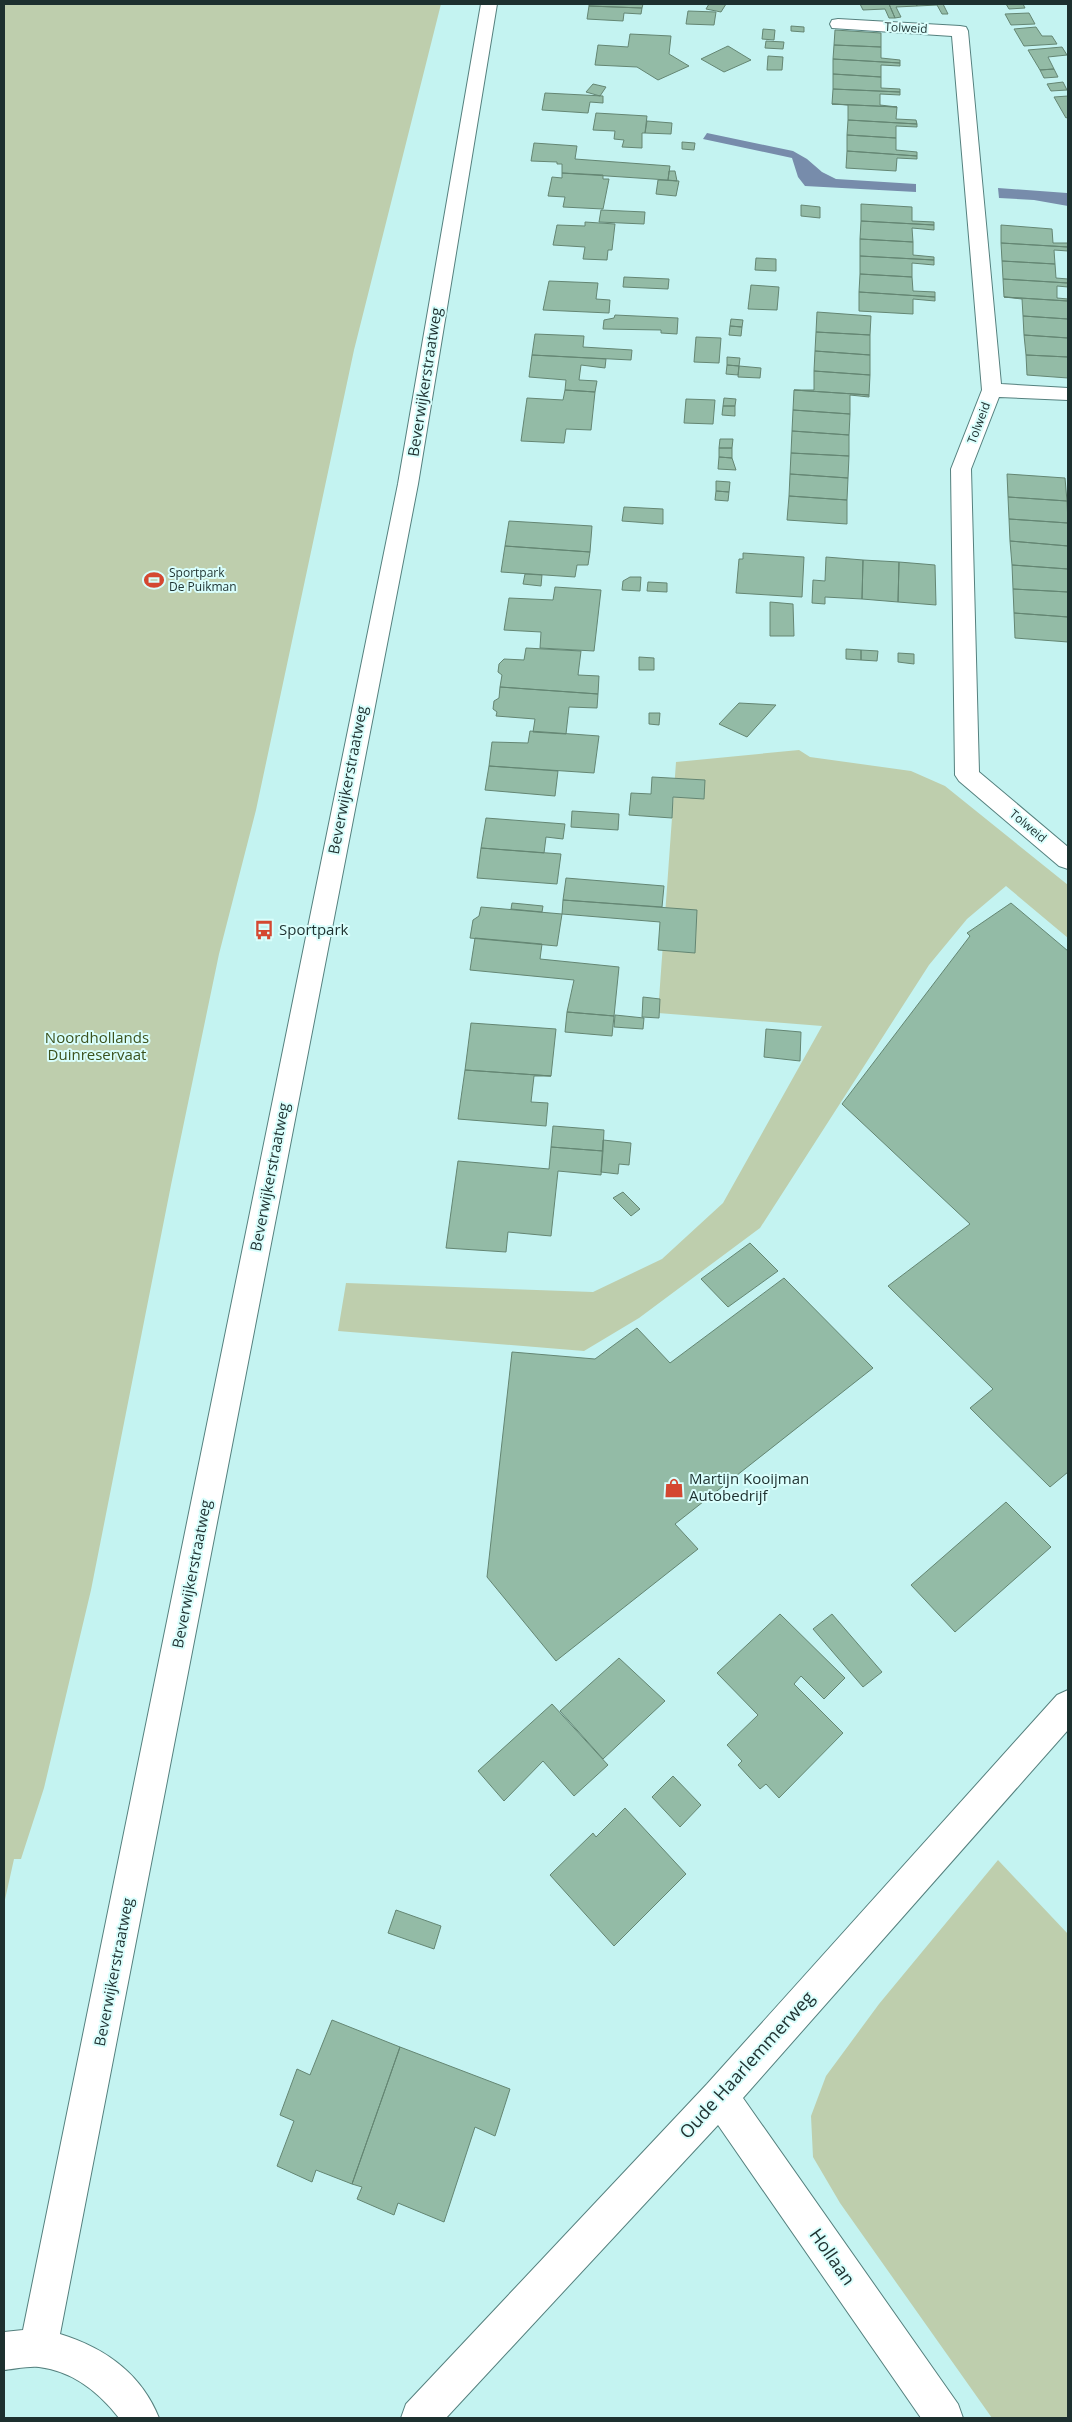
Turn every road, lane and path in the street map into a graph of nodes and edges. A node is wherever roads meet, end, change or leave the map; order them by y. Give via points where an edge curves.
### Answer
1 (489, 4) edge
2 (838, 24) dead end
3 (992, 390) junction
4 (1068, 394) edge
5 (1068, 860) edge
6 (1068, 1706) edge
7 (720, 2097) junction
8 (21, 2349) edge
9 (140, 2418) edge
10 (420, 2418) edge
11 (944, 2418) edge

1 - 8 main road, Beverwijkerstraatweg via 408,484
2 - 3 main road, Tolweid via 960,31
3 - 4 main road
3 - 5 main road, Tolweid via 961,469 967,776
6 - 7 main road, Oude Haarlemmerweg
7 - 10 main road, Oude Haarlemmerweg
7 - 11 main road, Hollaan
8 - 9 main road via 77,2358 112,2380

